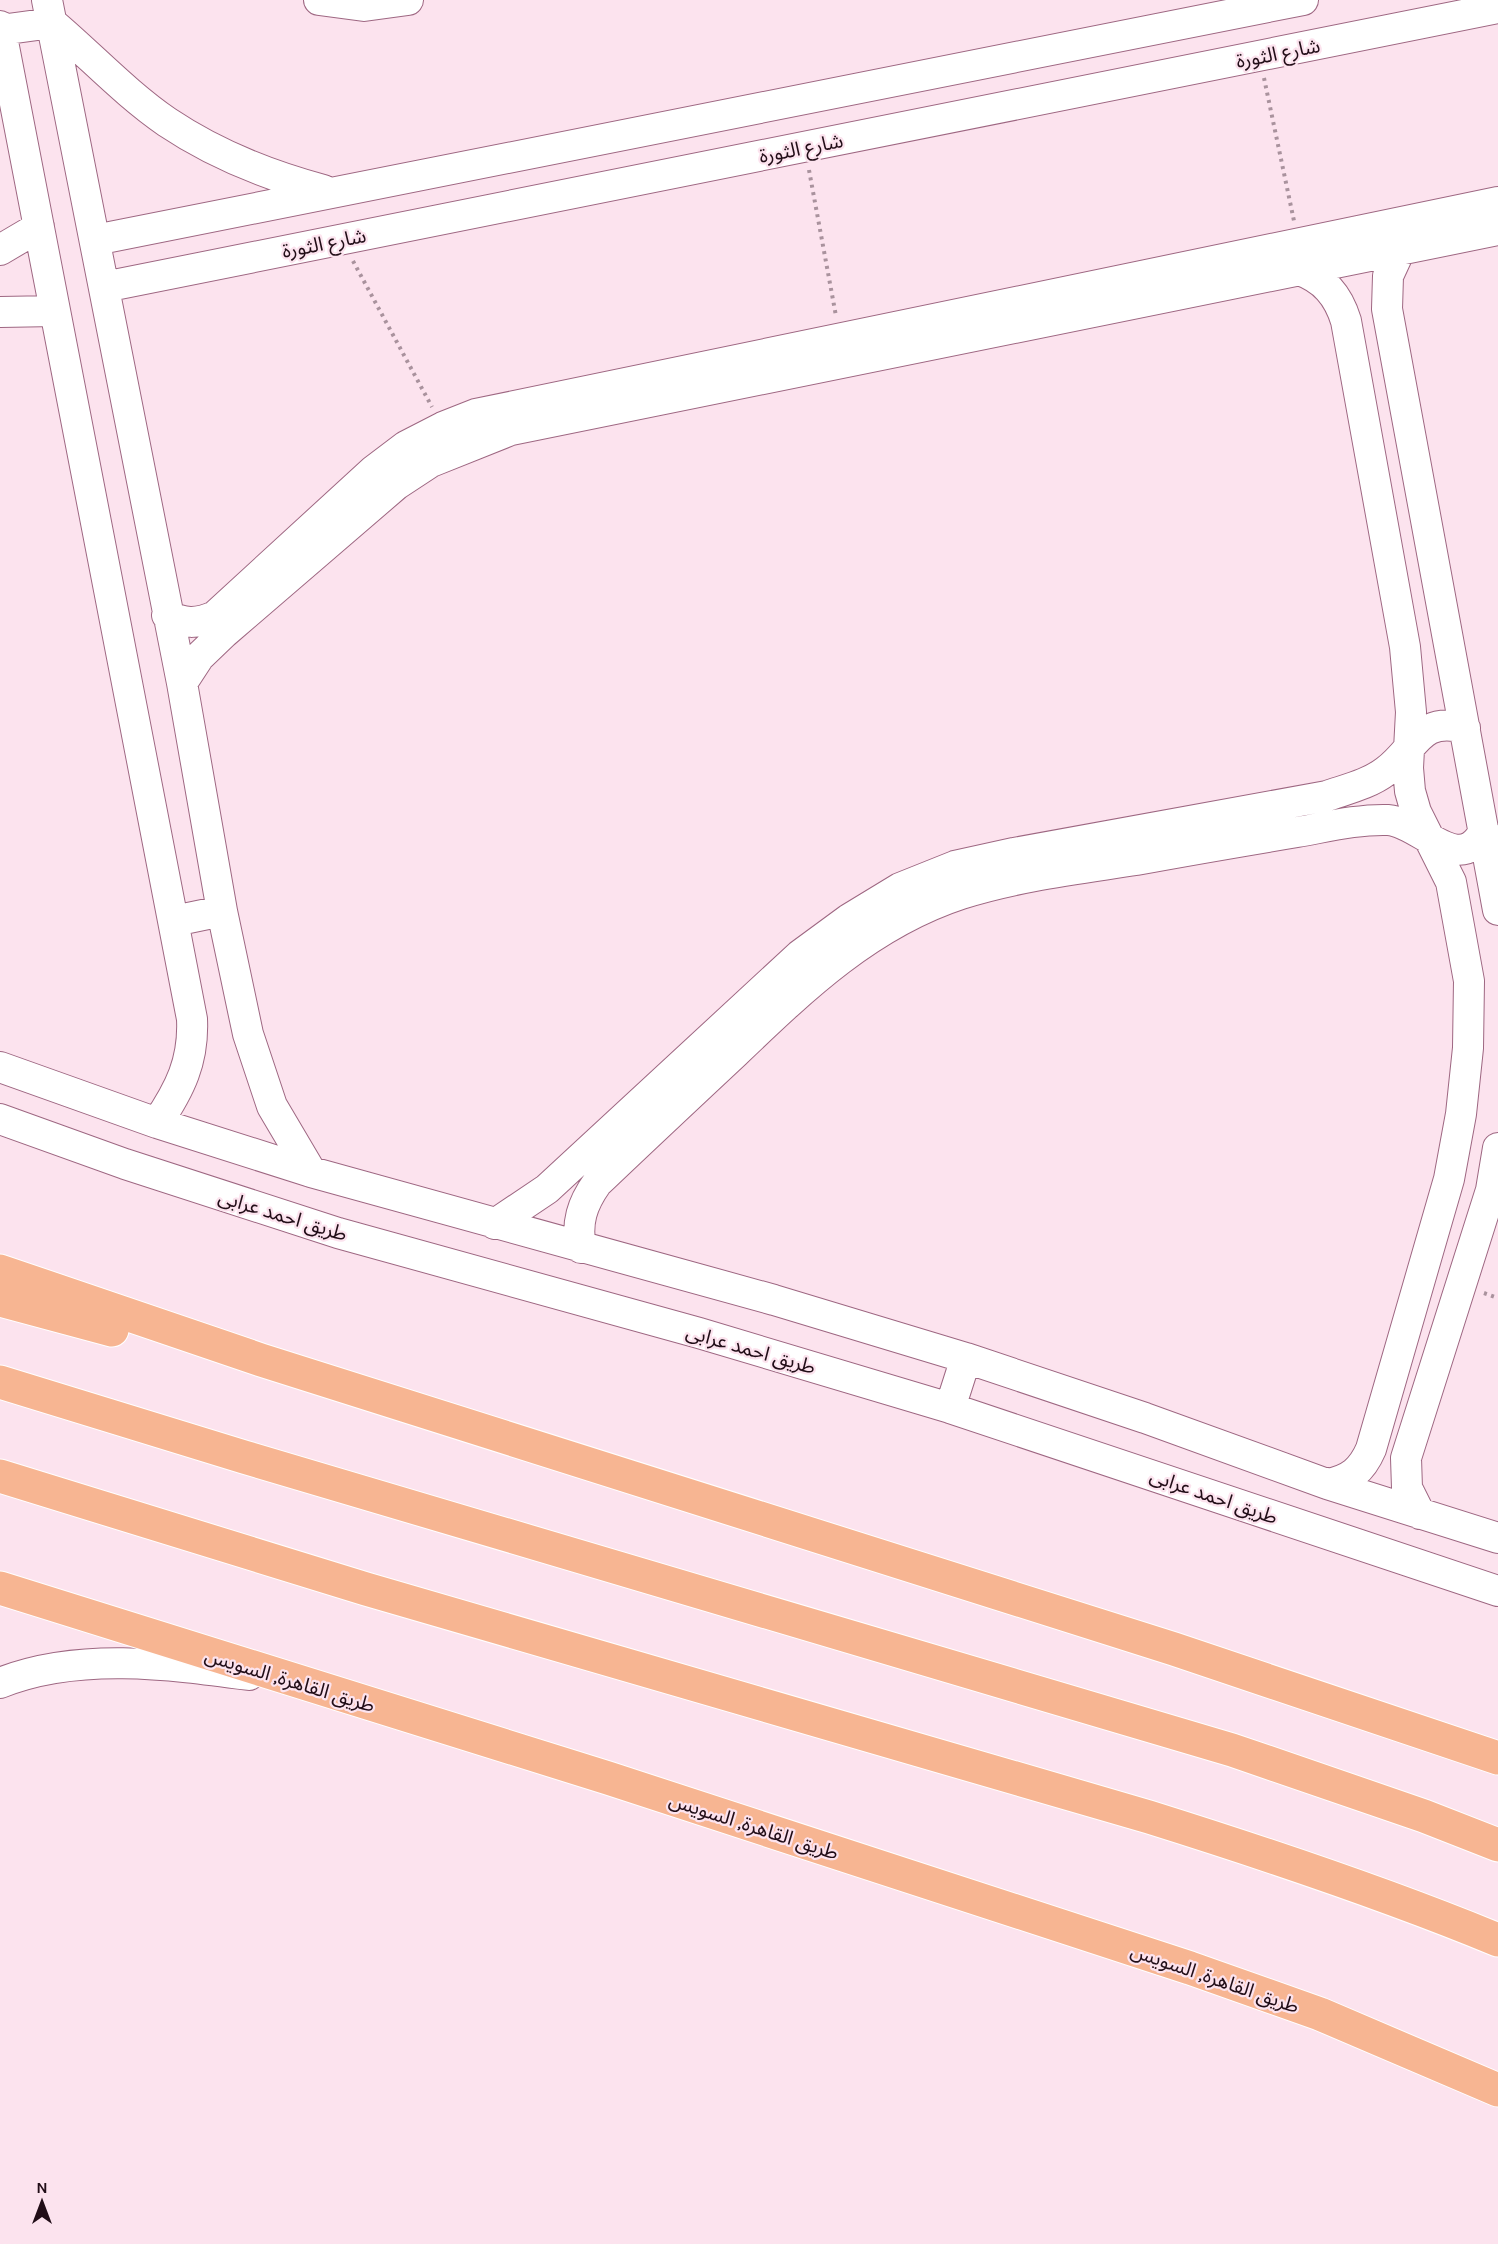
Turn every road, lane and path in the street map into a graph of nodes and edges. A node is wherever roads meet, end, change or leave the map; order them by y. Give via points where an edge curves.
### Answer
1 (319, 0) edge
2 (408, 0) edge
3 (1303, 0) edge
4 (1498, 8) edge
5 (50, 11) edge
6 (0, 28) edge
7 (1260, 56) junction
8 (769, 106) junction
9 (791, 150) junction
10 (329, 192) junction
11 (1498, 202) edge
12 (39, 227) junction
13 (1498, 230) edge
14 (341, 239) junction
15 (95, 240) junction
16 (0, 250) edge
17 (1400, 250) junction
18 (1299, 256) junction
19 (104, 287) junction
20 (1387, 309) junction
21 (55, 311) junction
22 (0, 312) edge
23 (1346, 321) junction
24 (840, 337) junction
25 (443, 427) junction
26 (166, 615) junction
27 (182, 683) junction
28 (1465, 728) junction
29 (1410, 746) junction
30 (1327, 796) junction
31 (1331, 826) junction
32 (1484, 831) junction
33 (1431, 840) junction
34 (1498, 910) edge
35 (222, 911) junction
36 (174, 921) junction
37 (0, 1067) edge
38 (0, 1119) edge
39 (157, 1123) junction
40 (1498, 1148) edge
41 (570, 1167) junction
42 (311, 1172) junction
43 (597, 1184) junction
44 (495, 1224) junction
45 (581, 1248) junction
46 (0, 1271) edge
47 (0, 1300) edge
48 (966, 1358) junction
49 (261, 1360) junction
50 (0, 1382) edge
51 (950, 1408) junction
52 (1378, 1426) junction
53 (1414, 1436) junction
54 (0, 1476) edge
55 (1327, 1485) junction
56 (1420, 1514) junction
57 (1498, 1538) edge
58 (0, 1588) edge
59 (1498, 1591) edge
60 (294, 1682) junction
61 (0, 1683) edge
62 (1498, 1758) edge
63 (1498, 1845) edge
64 (1498, 1940) edge
65 (1498, 2090) edge

1 - 2 street via 364,6
3 - 8 street
4 - 7 street, شارع الثورة
5 - 6 street
5 - 10 street via 166,121 216,153 271,176
5 - 15 street
6 - 12 street
7 - 9 street, شارع الثورة
7 - 18 path
8 - 9 street
8 - 10 street
9 - 14 street, شارع الثورة
9 - 24 path
10 - 15 street
11 - 18 street
12 - 16 street
12 - 21 street
13 - 17 street
14 - 19 street, شارع الثورة
14 - 25 path
15 - 19 street
17 - 18 street
17 - 20 street via 1388,276
18 - 23 street via 1326,284 1342,307
18 - 24 street
18 - 27 street via 511,430 468,445 431,462 396,485 224,633 199,657
19 - 26 street
20 - 23 street via 1376,299 1362,299 1350,307
20 - 28 street
21 - 22 street
21 - 36 street
23 - 29 street via 1406,647
24 - 25 street via 510,406
25 - 26 street via 406,446 373,471 215,616 196,623
26 - 27 street
27 - 35 street
28 - 29 street via 1432,727
28 - 32 street
29 - 30 street via 1387,771
29 - 33 street via 1410,790
30 - 31 street via 1336,810
30 - 41 street via 1014,853 956,866 900,888 800,955
31 - 33 street via 1390,820 1412,827
31 - 43 street via 1016,880 960,895 907,916 857,945 812,979
32 - 33 street via 1479,841 1464,849 1446,848
32 - 34 street
33 - 52 street via 1443,860 1457,904 1469,981 1468,1048 1449,1179
35 - 36 street
35 - 42 street via 262,1083 283,1129
36 - 39 street via 193,1041 182,1083
37 - 39 street
38 - 51 street, طريق احمد عرابى via 338,1233
39 - 42 street
40 - 53 street via 1491,1190
41 - 43 street
41 - 44 street via 531,1202
42 - 44 street
43 - 45 street via 580,1215
44 - 45 street
45 - 48 street via 774,1300
46 - 49 highway
47 - 49 highway via 132,1335
48 - 51 street
48 - 55 street via 1146,1418
49 - 62 highway via 1162,1645
50 - 63 highway via 1209,1743
51 - 59 street, طريق احمد عرابى
52 - 53 street
52 - 55 street via 1365,1463 1349,1478
53 - 56 street via 1405,1473 1407,1488
54 - 64 highway via 366,1589 1262,1852
55 - 56 street
56 - 57 street
58 - 60 highway, طريق القاهرة, السويس
60 - 61 street via 150,1665 102,1665 54,1668
60 - 65 highway, طريق القاهرة, السويس via 608,1778 1190,1968 1320,2014

